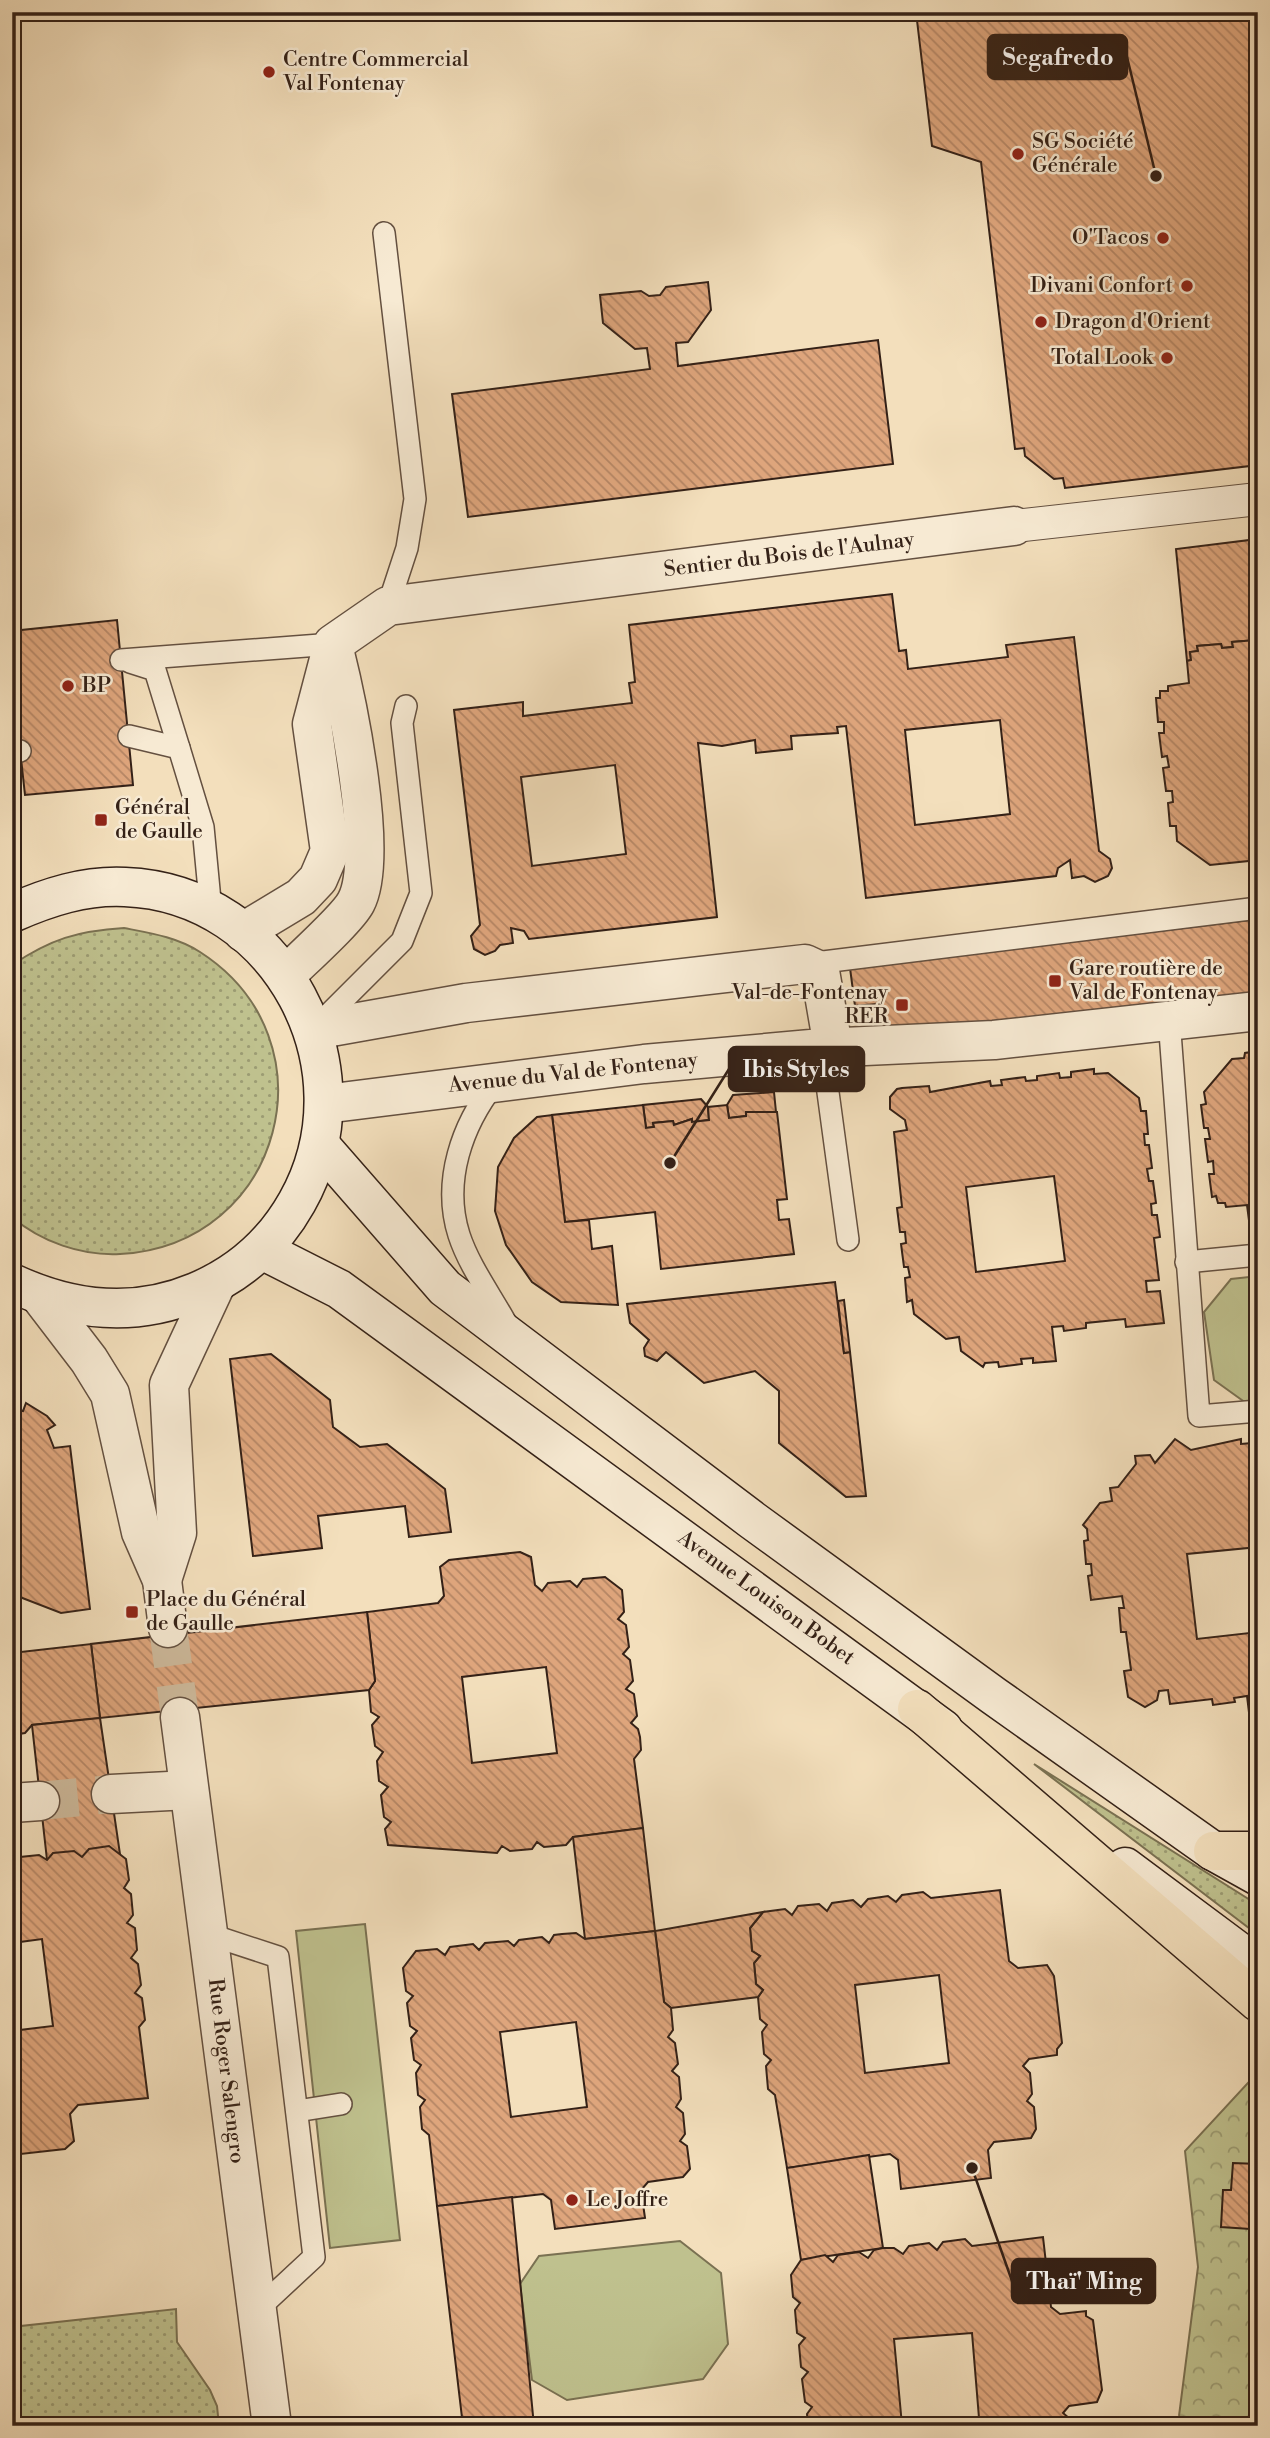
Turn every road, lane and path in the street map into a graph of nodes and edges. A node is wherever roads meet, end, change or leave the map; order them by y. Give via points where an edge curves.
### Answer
1 (384, 233) dead end
2 (1258, 499) edge
3 (1014, 526) joint
4 (388, 606) junction
5 (333, 644) junction
6 (406, 706) dead end
7 (129, 736) dead end
8 (179, 748) junction
9 (1258, 908) edge
10 (211, 911) junction
11 (12, 913) edge
12 (243, 932) junction
13 (805, 964) junction
14 (286, 975) junction
15 (1258, 1011) edge
16 (1169, 1019) junction
17 (314, 1030) junction
18 (822, 1048) junction
19 (497, 1081) junction
20 (325, 1104) junction
21 (320, 1145) junction
22 (848, 1240) dead end
23 (262, 1250) junction
24 (1258, 1255) edge
25 (1186, 1262) junction
26 (216, 1284) junction
27 (26, 1289) edge
28 (518, 1345) junction
29 (1258, 1411) edge
30 (162, 1580) junction
31 (168, 1628) tunnel mouth
32 (917, 1709) junction
33 (180, 1717) tunnel mouth
34 (189, 1790) junction
35 (111, 1794) tunnel mouth
36 (1213, 1851) junction
37 (1258, 1851) edge
38 (1258, 1876) edge
39 (208, 1934) junction
40 (1258, 1966) edge
41 (1258, 2002) edge
42 (341, 2104) dead end
43 (298, 2111) junction
44 (257, 2310) junction
45 (272, 2426) edge

1 - 4 lane via 415,499 407,548
2 - 3 street, Sentier du Bois de l'Aulnay
3 - 4 street, Sentier du Bois de l'Aulnay
4 - 5 street, Sentier du Bois de l'Aulnay
5 - 8 lane via 121,660 155,670
5 - 12 street via 312,724 330,851 318,879 301,897
5 - 14 street via 349,711 367,862 356,902
6 - 17 lane via 402,723 421,893 402,941
7 - 8 lane
8 - 10 lane via 202,827
9 - 13 lane
10 - 11 street via 155,891 125,887 48,897
10 - 12 street
12 - 14 street
13 - 17 street via 466,1003
13 - 18 street via 814,966 822,978 831,1035
14 - 17 street
15 - 16 street, Avenue du Val de Fontenay
16 - 18 street, Avenue du Val de Fontenay via 994,1040
16 - 25 lane
17 - 20 street via 323,1066
18 - 19 street, Avenue du Val de Fontenay
18 - 22 lane
19 - 20 street, Avenue du Val de Fontenay
19 - 28 lane via 465,1131 453,1181 454,1207 459,1236
20 - 21 street
21 - 23 street via 301,1196
21 - 28 street via 445,1288
23 - 26 street
23 - 32 street, Avenue Louison Bobet via 339,1289
24 - 25 lane
25 - 29 lane via 1199,1416
26 - 27 street via 174,1301 129,1309 85,1307
26 - 30 street via 169,1385 177,1532
27 - 30 street via 89,1360 110,1394 141,1532
28 - 36 street via 994,1696
30 - 31 street
32 - 40 street, Avenue Louison Bobet
32 - 41 highway
33 - 34 street, Rue Roger Salengro
34 - 35 street
34 - 39 street, Rue Roger Salengro
36 - 37 highway
36 - 38 street
39 - 43 lane via 278,1957
39 - 44 street, Rue Roger Salengro
42 - 43 lane
43 - 44 lane via 314,2257
44 - 45 street, Rue Roger Salengro

